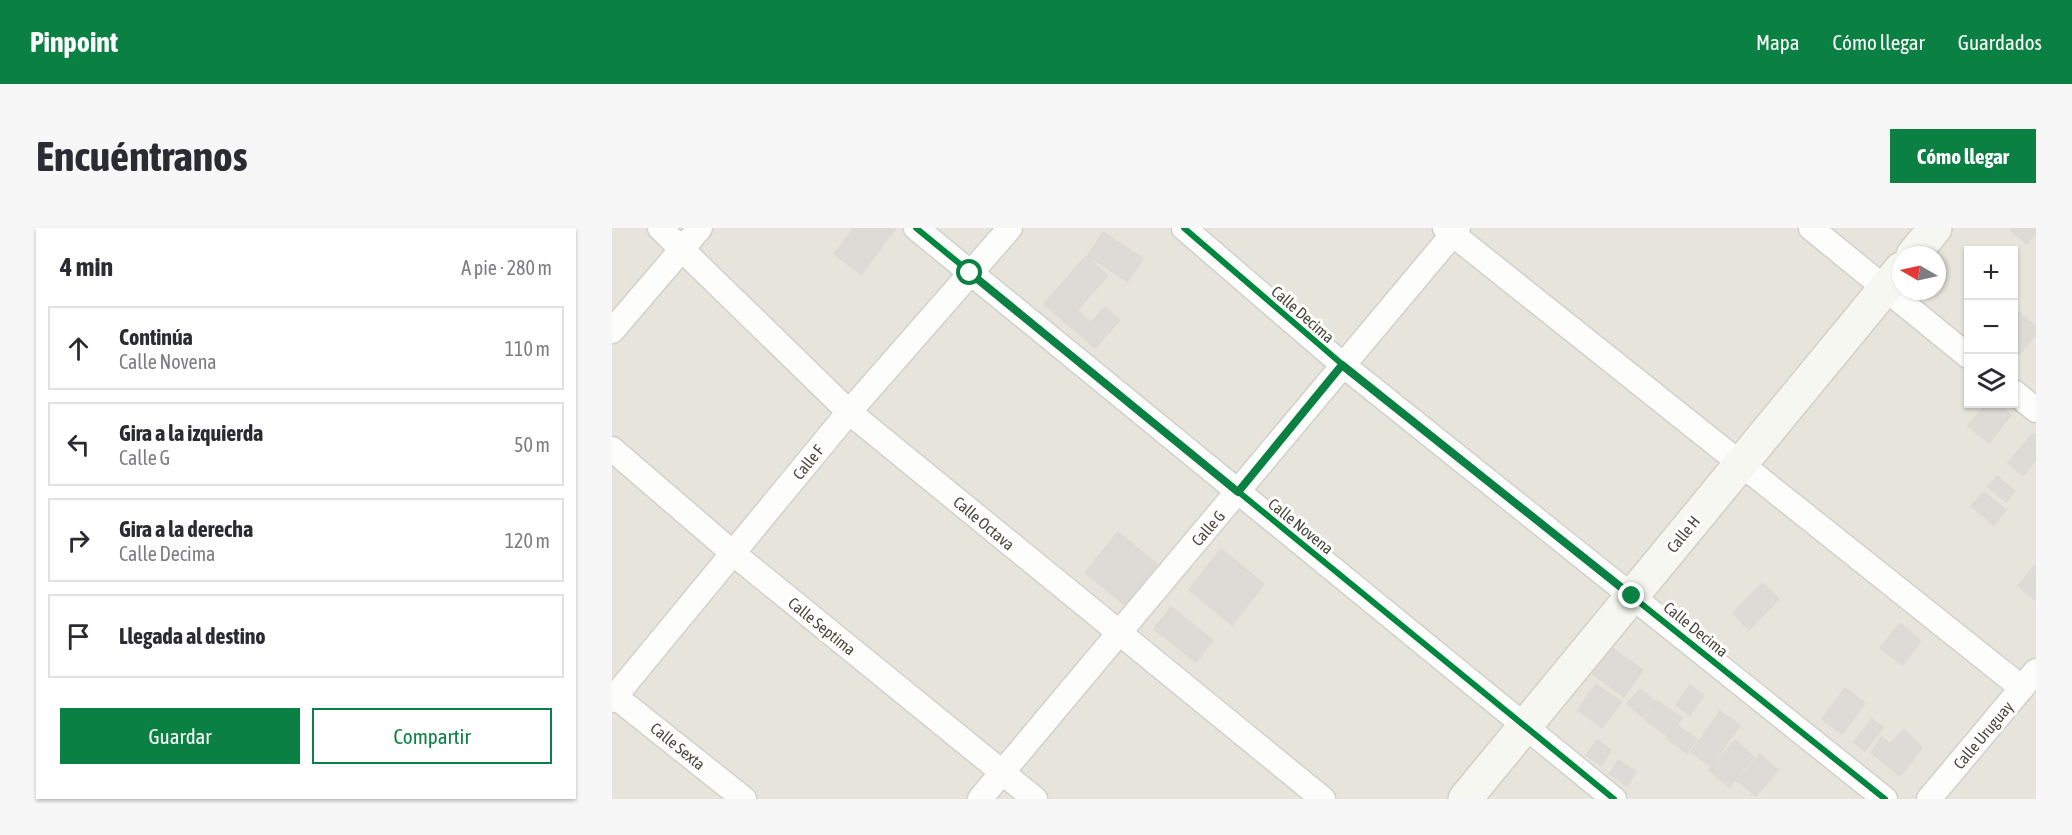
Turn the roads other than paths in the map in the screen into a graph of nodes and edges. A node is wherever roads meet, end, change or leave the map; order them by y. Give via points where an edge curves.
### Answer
1 (660, 228) edge
2 (700, 228) edge
3 (916, 228) edge
4 (1010, 228) edge
5 (1184, 228) edge
6 (1811, 228) edge
7 (1935, 228) edge
8 (1452, 230) edge
9 (1920, 246) edge
10 (683, 249) junction
11 (970, 273) junction
12 (1892, 278) edge
13 (1892, 280) edge
14 (1913, 300) edge
15 (612, 331) edge
16 (1966, 354) edge
17 (1342, 365) junction
18 (2018, 396) edge
19 (2036, 410) edge
20 (849, 412) junction
21 (612, 449) edge
22 (1741, 464) junction
23 (1238, 492) junction
24 (734, 554) junction
25 (1632, 596) junction
26 (1117, 633) junction
27 (2029, 679) edge
28 (613, 697) edge
29 (1525, 726) junction
30 (1003, 772) junction
31 (744, 799) edge
32 (980, 799) edge
33 (1035, 799) edge
34 (1323, 799) edge
35 (1465, 799) edge
36 (1614, 799) edge
37 (1886, 799) edge
38 (1929, 799) edge

1 - 10 street, Calle Octava
2 - 10 street
3 - 11 street, Calle Novena
4 - 11 street, Calle F
5 - 17 street, Calle Decima
6 - 12 street
7 - 9 street
8 - 17 street, Calle G
8 - 22 street
10 - 15 street
10 - 20 street, Calle Octava
11 - 20 street, Calle F
11 - 23 street, Calle Novena
13 - 22 street, Calle H
14 - 16 street
17 - 23 street, Calle G
17 - 25 street, Calle Decima
18 - 19 street
20 - 24 street, Calle F
20 - 26 street, Calle Octava
21 - 24 street, Calle Septima
22 - 25 street, Calle H
22 - 27 street
23 - 26 street, Calle G
23 - 29 street, Calle Novena
24 - 28 street, Calle F
24 - 30 street, Calle Septima
25 - 29 street, Calle H
25 - 37 street, Calle Decima
26 - 30 street, Calle G
26 - 34 street, Calle Octava
27 - 38 street, Calle Uruguay
28 - 31 street, Calle Sexta
29 - 35 street, Calle H
29 - 36 street, Calle Novena
30 - 32 street, Calle G
30 - 33 street, Calle Septima

